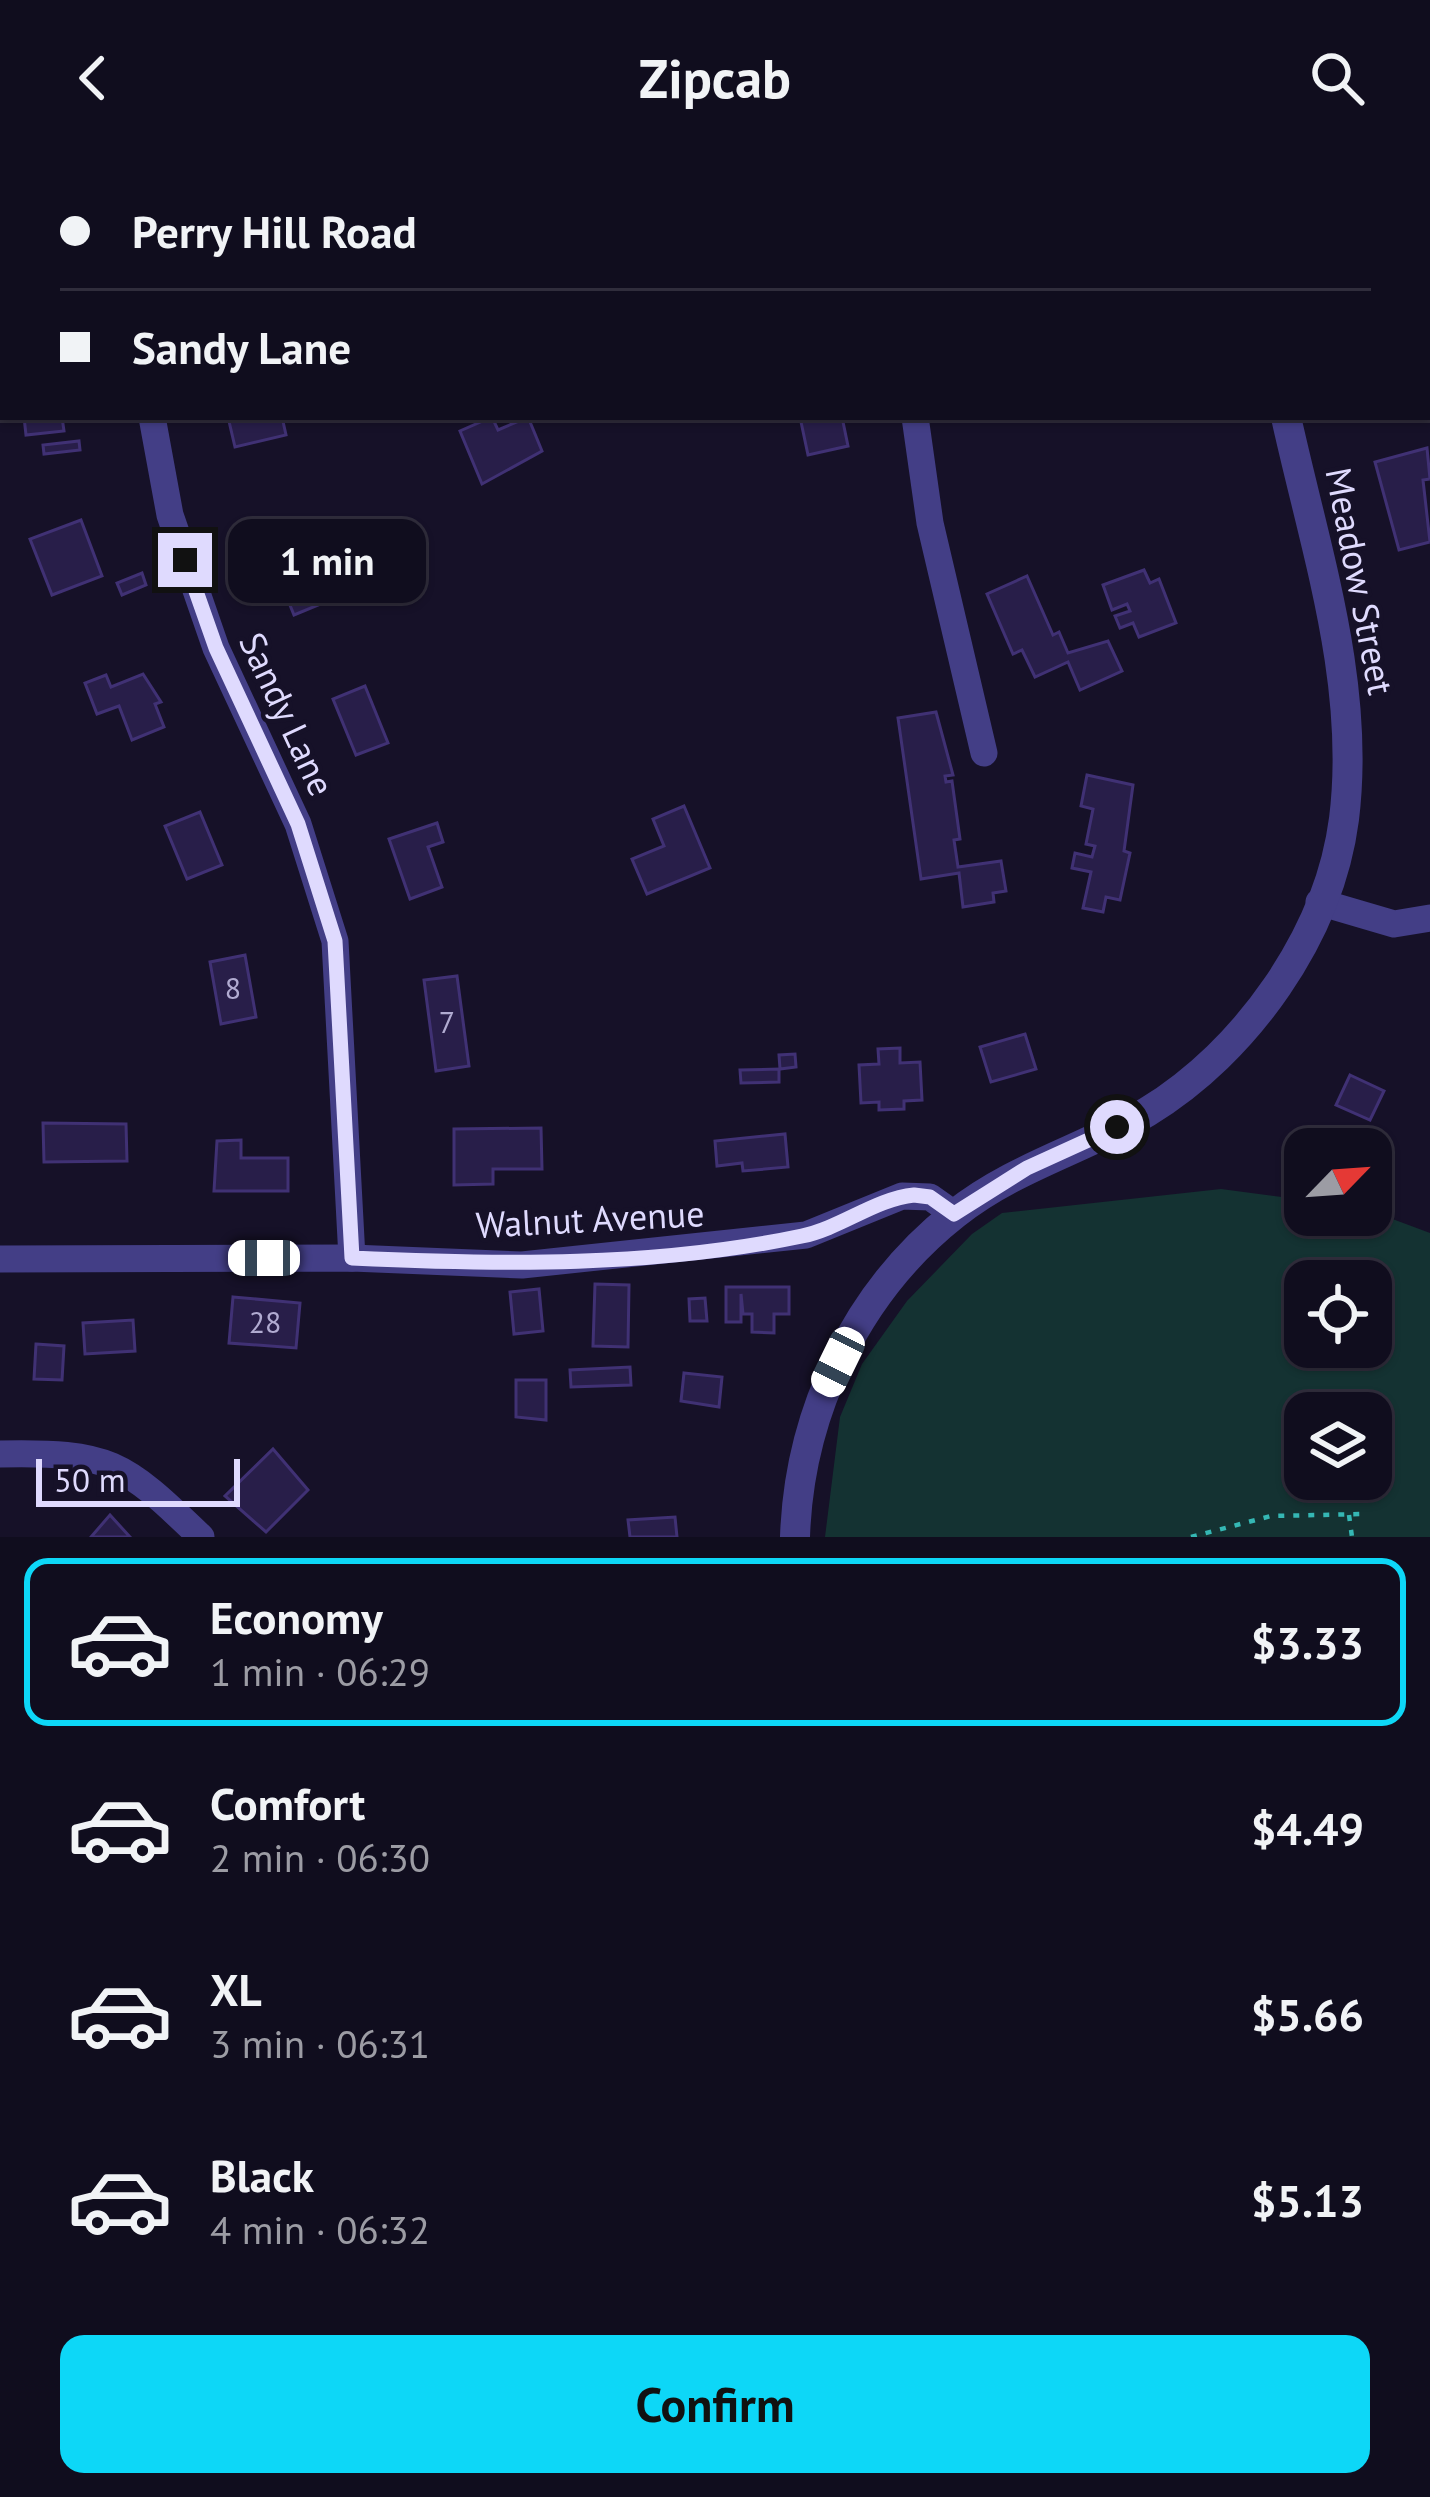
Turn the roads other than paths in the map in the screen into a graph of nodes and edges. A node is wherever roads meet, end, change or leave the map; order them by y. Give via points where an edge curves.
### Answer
1 (153, 420) edge
2 (915, 420) edge
3 (1287, 420) edge
4 (984, 753) dead end
5 (1319, 902) junction
6 (1430, 918) edge
7 (954, 1214) junction
8 (352, 1258) junction
9 (0, 1259) edge
10 (0, 1454) edge
11 (201, 1537) edge
12 (795, 1537) edge

1 - 8 street, Sandy Lane via 170,515 208,626 298,824 335,941
2 - 4 street via 930,523
3 - 5 street, Meadow Street via 1349,735 1343,822
5 - 6 street via 1394,924
5 - 7 street, Meadow Street via 1271,993 1214,1060 1148,1112 1027,1168
7 - 8 street, Walnut Avenue via 914,1195 806,1235 717,1248 522,1265
7 - 12 street, Meadow Street via 877,1295 826,1385 802,1464
8 - 9 street, Walnut Avenue
10 - 11 street via 104,1459 149,1487

